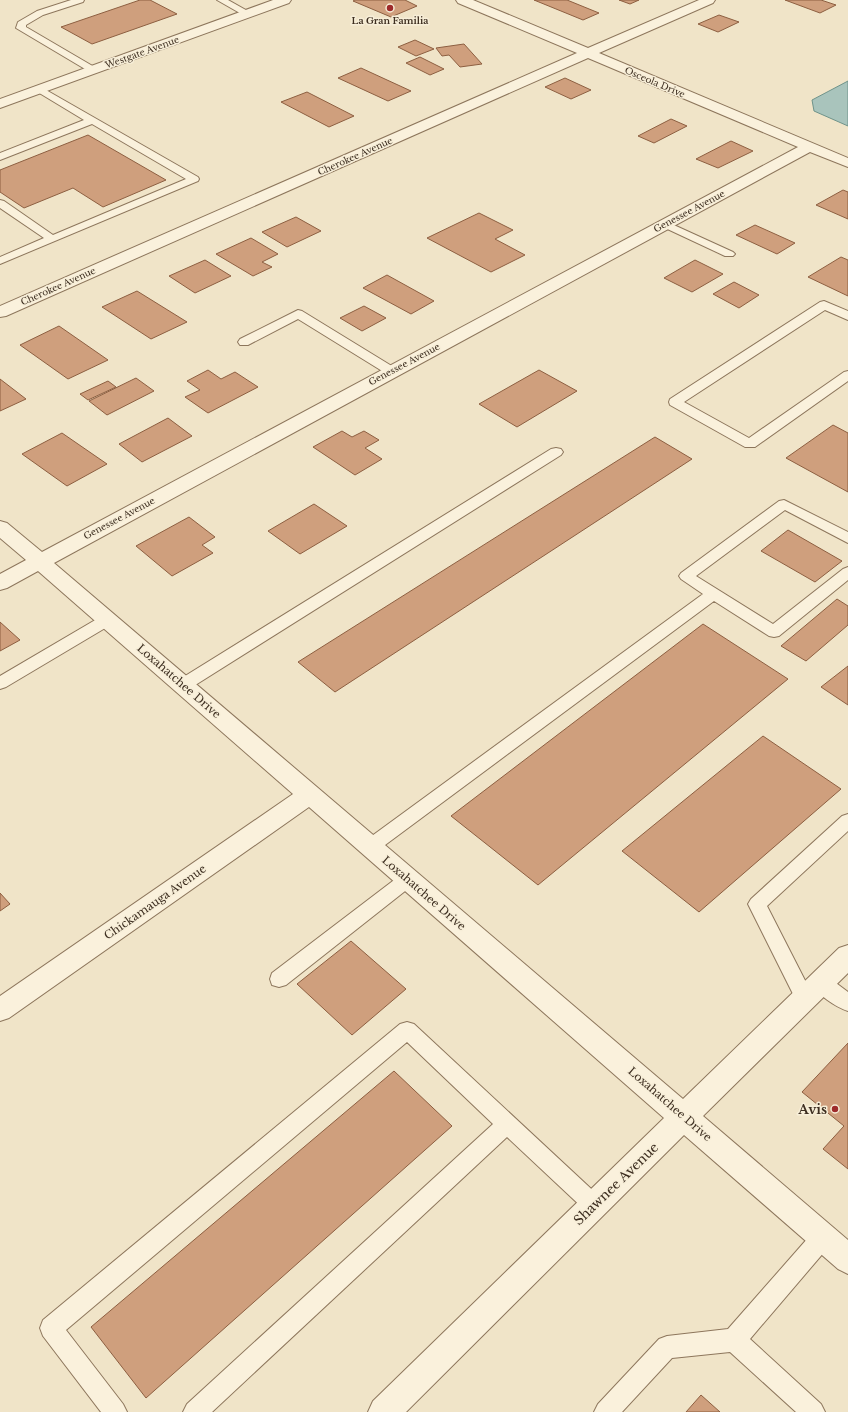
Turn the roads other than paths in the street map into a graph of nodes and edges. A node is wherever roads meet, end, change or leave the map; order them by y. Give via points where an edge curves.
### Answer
1 (80, 0) edge
2 (221, 0) edge
3 (285, 0) edge
4 (462, 0) edge
5 (709, 0) edge
6 (248, 14) junction
7 (588, 53) junction
8 (93, 70) junction
9 (39, 90) junction
10 (0, 104) edge
11 (92, 120) junction
12 (808, 146) junction
13 (0, 156) edge
14 (848, 163) edge
15 (0, 203) edge
16 (665, 224) junction
17 (52, 239) junction
18 (729, 254) dead end
19 (0, 261) edge
20 (0, 312) edge
21 (848, 316) edge
22 (244, 342) dead end
23 (391, 371) junction
24 (848, 375) edge
25 (556, 452) dead end
26 (0, 528) edge
27 (848, 538) edge
28 (39, 561) junction
29 (848, 572) edge
30 (0, 583) edge
31 (713, 594) junction
32 (107, 620) junction
33 (0, 683) edge
34 (183, 685) junction
35 (310, 794) junction
36 (848, 821) edge
37 (371, 846) junction
38 (408, 878) junction
39 (848, 956) edge
40 (279, 979) dead end
41 (813, 990) junction
42 (848, 1003) edge
43 (0, 1010) edge
44 (684, 1117) junction
45 (507, 1124) junction
46 (594, 1205) junction
47 (823, 1237) junction
48 (848, 1259) edge
49 (734, 1340) junction
50 (115, 1412) edge
51 (195, 1412) edge
52 (384, 1412) edge
53 (606, 1412) edge
54 (813, 1412) edge

1 - 8 lane via 40,14 21,24 21,28
2 - 6 lane
3 - 6 street, Westgate Avenue
4 - 7 street, Osceola Drive
5 - 7 street, Cherokee Avenue
6 - 8 street, Westgate Avenue
7 - 12 street, Osceola Drive
7 - 20 street, Cherokee Avenue
8 - 9 street, Westgate Avenue
9 - 10 street, Westgate Avenue
9 - 11 lane
11 - 13 lane
11 - 17 lane via 194,179
12 - 14 street, Osceola Drive
12 - 16 street, Genessee Avenue
15 - 17 lane
16 - 18 lane
16 - 23 street, Genessee Avenue
17 - 19 lane
21 - 24 lane via 824,305 675,402 750,444
22 - 23 lane via 298,314
23 - 28 street, Genessee Avenue
25 - 34 lane
26 - 28 street, Loxahatchee Drive
27 - 31 lane via 784,504 686,576
28 - 30 street, Genessee Avenue
28 - 32 street, Loxahatchee Drive
29 - 31 lane via 774,632
31 - 37 lane
32 - 33 lane
32 - 34 street, Loxahatchee Drive
34 - 35 street, Loxahatchee Drive
35 - 37 street, Loxahatchee Drive
35 - 43 street, Chickamauga Avenue
36 - 41 lane via 757,904
37 - 38 street, Loxahatchee Drive
38 - 40 lane
38 - 44 street, Loxahatchee Drive
39 - 41 street, Shawnee Avenue
41 - 42 lane
41 - 44 street, Shawnee Avenue
44 - 46 street, Shawnee Avenue
44 - 47 street, Loxahatchee Drive
45 - 46 lane
45 - 50 lane via 407,1030 51,1328
45 - 51 lane
46 - 52 street, Shawnee Avenue
47 - 48 street, Loxahatchee Drive
47 - 49 lane
49 - 53 lane via 667,1347
49 - 54 lane

